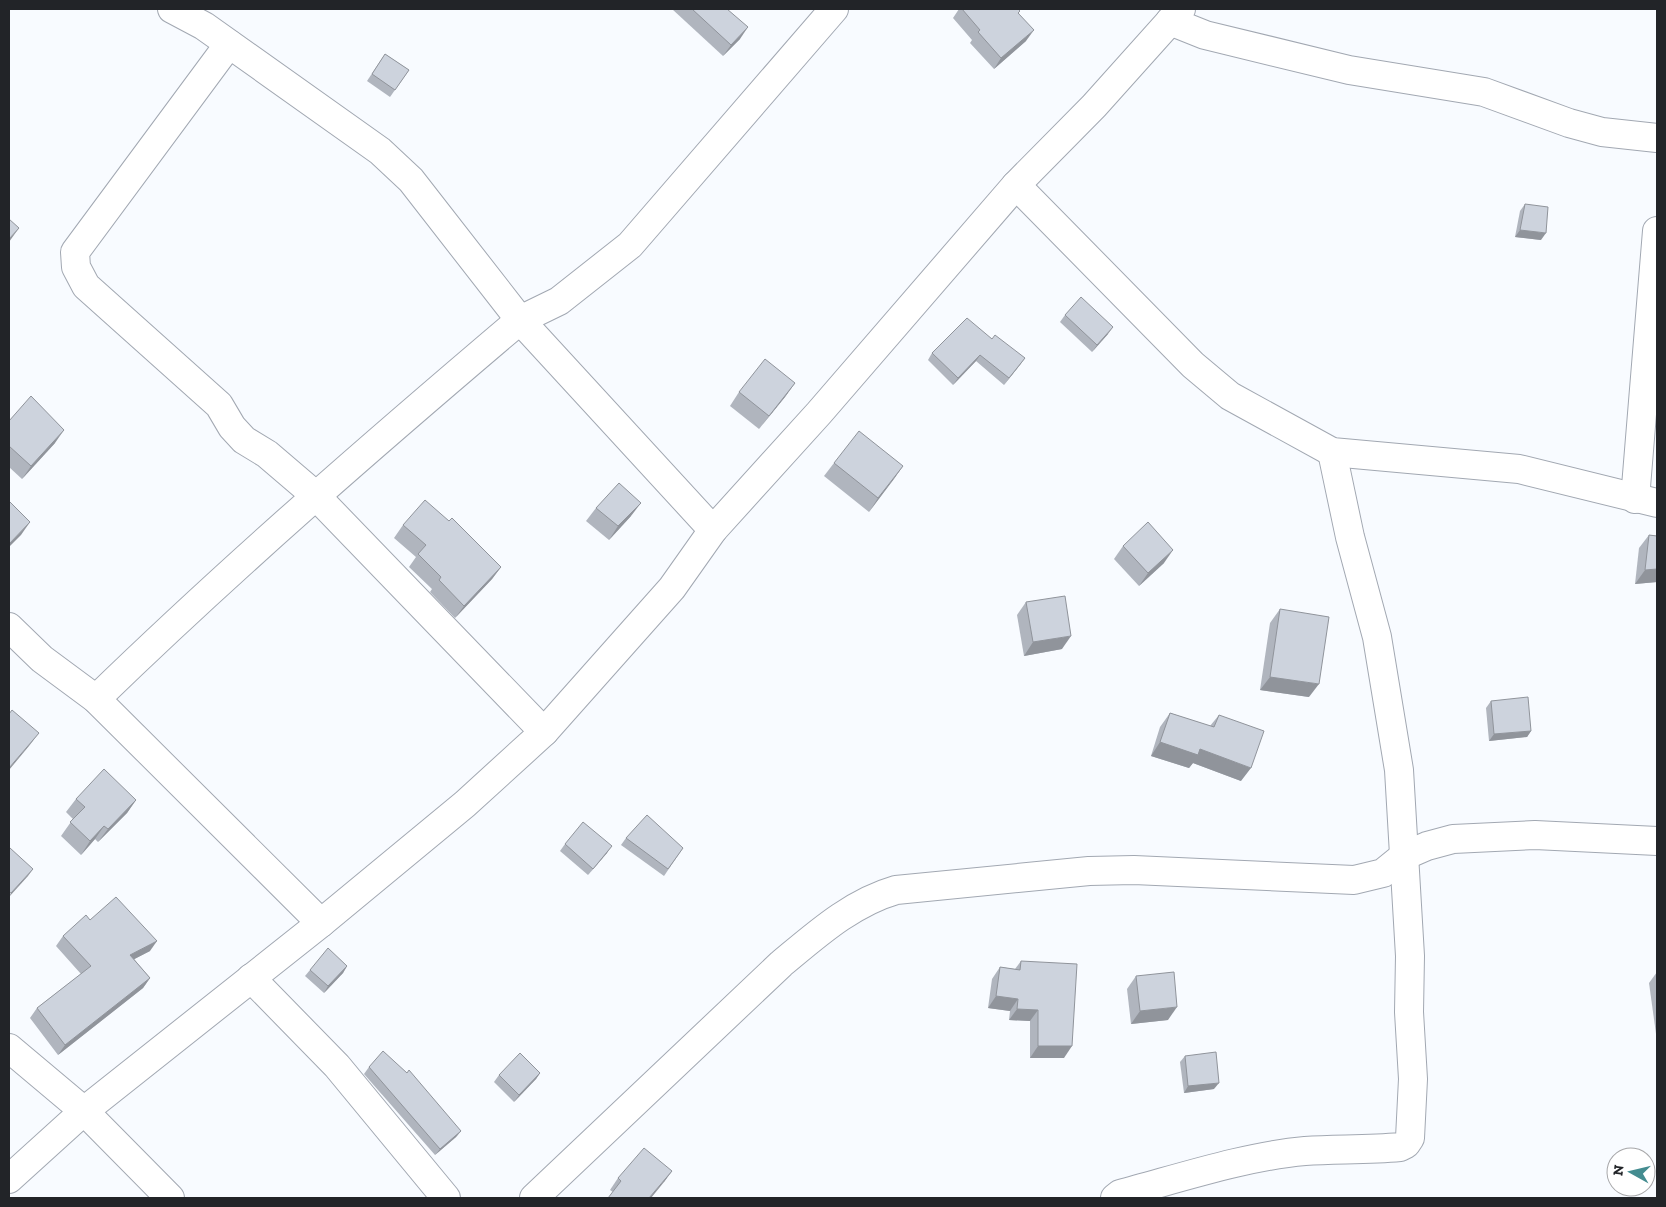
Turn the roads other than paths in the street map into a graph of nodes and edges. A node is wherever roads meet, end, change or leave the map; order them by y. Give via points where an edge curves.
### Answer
1 (172, 9) edge
2 (834, 9) edge
3 (1175, 15) edge
4 (209, 17) edge
5 (229, 44) junction
6 (1657, 138) edge
7 (1016, 185) junction
8 (1657, 232) edge
9 (520, 320) junction
10 (1332, 452) junction
11 (314, 495) junction
12 (1646, 501) edge
13 (713, 530) junction
14 (9, 627) edge
15 (96, 699) junction
16 (544, 732) junction
17 (1657, 841) edge
18 (1404, 856) junction
19 (321, 923) junction
20 (252, 978) junction
21 (9, 1048) edge
22 (84, 1111) junction
23 (9, 1179) edge
24 (170, 1198) edge
25 (446, 1198) edge
26 (534, 1198) edge
27 (1115, 1198) edge

1 - 4 street
2 - 9 street via 630,244 559,301
3 - 6 street via 1205,35 1341,68 1484,92 1569,124 1602,132
3 - 7 street via 1094,106
4 - 5 street
5 - 9 street via 380,151 411,180
5 - 11 street via 75,252 76,267 86,286 219,405 244,440 267,454
7 - 10 street via 1193,365 1230,396
7 - 13 street
8 - 12 street
9 - 11 street
9 - 13 street
10 - 12 street via 1519,469
10 - 18 street via 1350,537 1377,637 1399,770
11 - 15 street via 183,614
11 - 16 street
13 - 16 street via 672,588
14 - 15 street via 42,658
15 - 19 street
16 - 19 street via 465,804
17 - 18 street via 1535,835 1453,839
18 - 26 street via 1383,873 1354,880 1125,870 896,890 877,896 853,909 781,964
18 - 27 street via 1413,1079 1412,1127 1406,1144 1389,1148 1304,1152 1165,1182
19 - 20 street
20 - 22 street
20 - 25 street via 337,1066
21 - 22 street
22 - 23 street
22 - 24 street

